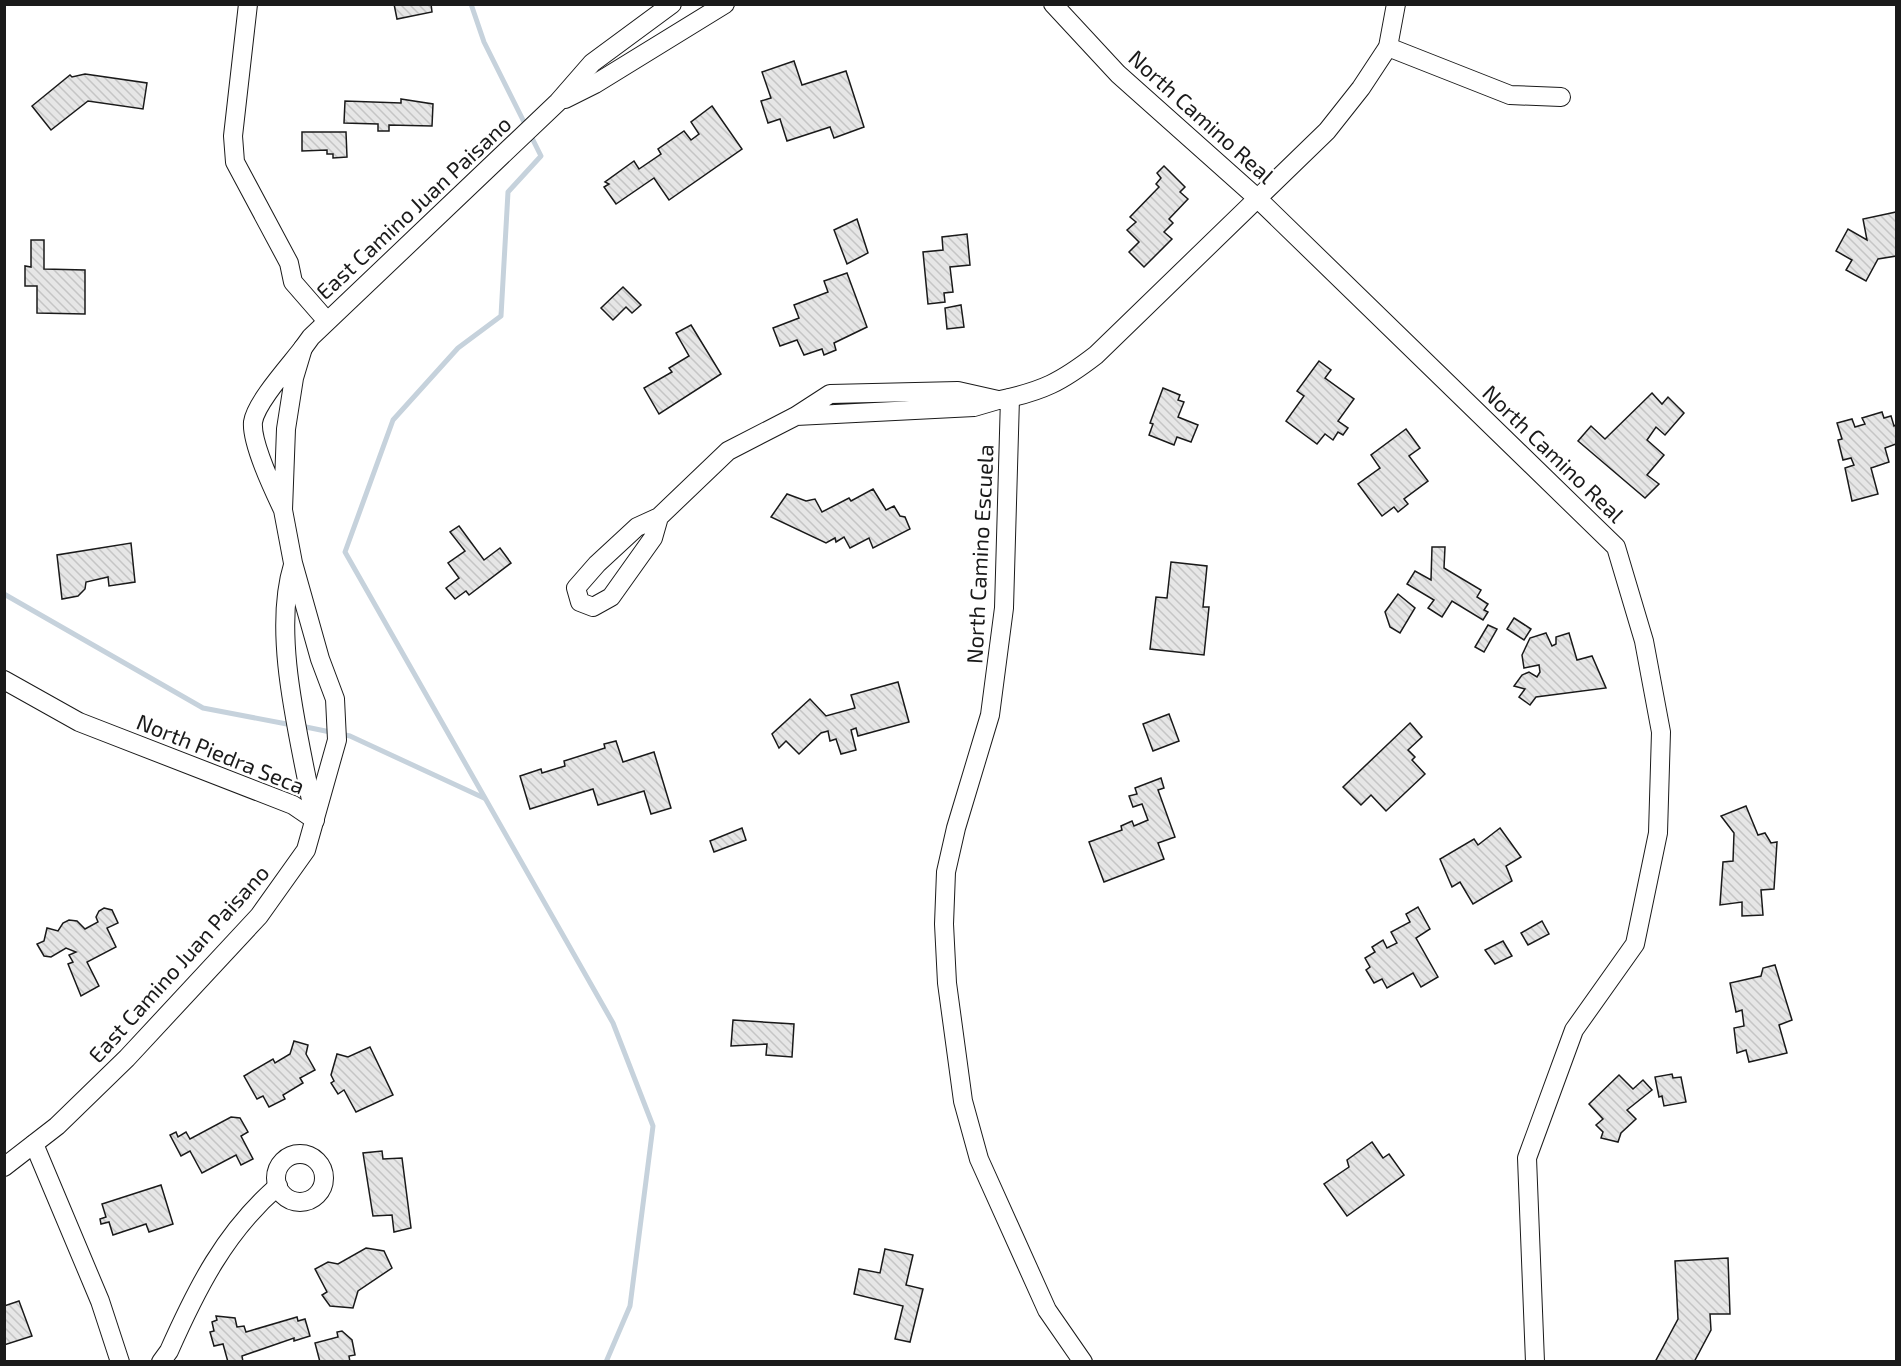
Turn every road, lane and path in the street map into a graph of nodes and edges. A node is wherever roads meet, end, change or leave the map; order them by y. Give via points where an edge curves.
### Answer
1 (248, 4) edge
2 (672, 4) edge
3 (725, 4) edge
4 (1053, 4) edge
5 (1396, 4) edge
6 (1388, 47) junction
7 (1561, 97) dead end
8 (558, 102) junction
9 (1256, 197) junction
10 (327, 321) junction
11 (303, 348) junction
12 (1004, 399) junction
13 (283, 510) junction
14 (659, 517) junction
15 (293, 563) junction
16 (4, 680) edge
17 (315, 820) junction
18 (34, 1144) junction
19 (4, 1167) edge
20 (278, 1186) dead end
21 (120, 1362) edge
22 (161, 1362) edge
23 (1083, 1362) edge
24 (1535, 1362) edge

1 - 10 street via 233,136 235,162 289,263 293,282
2 - 8 street, East Camino Juan Paisano via 592,63
3 - 8 street, East Camino Juan Paisano via 595,84
4 - 9 street, North Camino Real via 1118,74
5 - 6 street
6 - 7 street via 1510,94
6 - 9 street via 1327,131
8 - 10 street, East Camino Juan Paisano
9 - 12 street via 1096,355 1034,393
9 - 24 street, North Camino Real via 1616,547 1644,641 1660,732 1658,832 1635,944 1574,1030 1527,1158
10 - 11 street, East Camino Juan Paisano
11 - 13 street, East Camino Juan Paisano via 286,429
11 - 13 street, East Camino Juan Paisano via 270,390 253,422 263,469
12 - 14 street via 974,407 796,416 728,451
12 - 23 street, North Camino Escuela via 1004,608 990,716 946,872 947,983 963,1101 979,1159 1047,1310
13 - 15 street, East Camino Juan Paisano
14 - 14 street via 637,527 597,564 576,588 580,602 593,607 611,597 653,538
15 - 17 street, North Piedra Seca via 287,585 287,651 292,704
15 - 17 street, East Camino Juan Paisano via 335,699 337,741
16 - 17 street, North Piedra Seca via 79,722 293,805
17 - 18 street, East Camino Juan Paisano via 306,850 260,916 127,1058
18 - 19 street, East Camino Juan Paisano
18 - 21 street via 100,1302
20 - 22 street via 239,1226 209,1267

